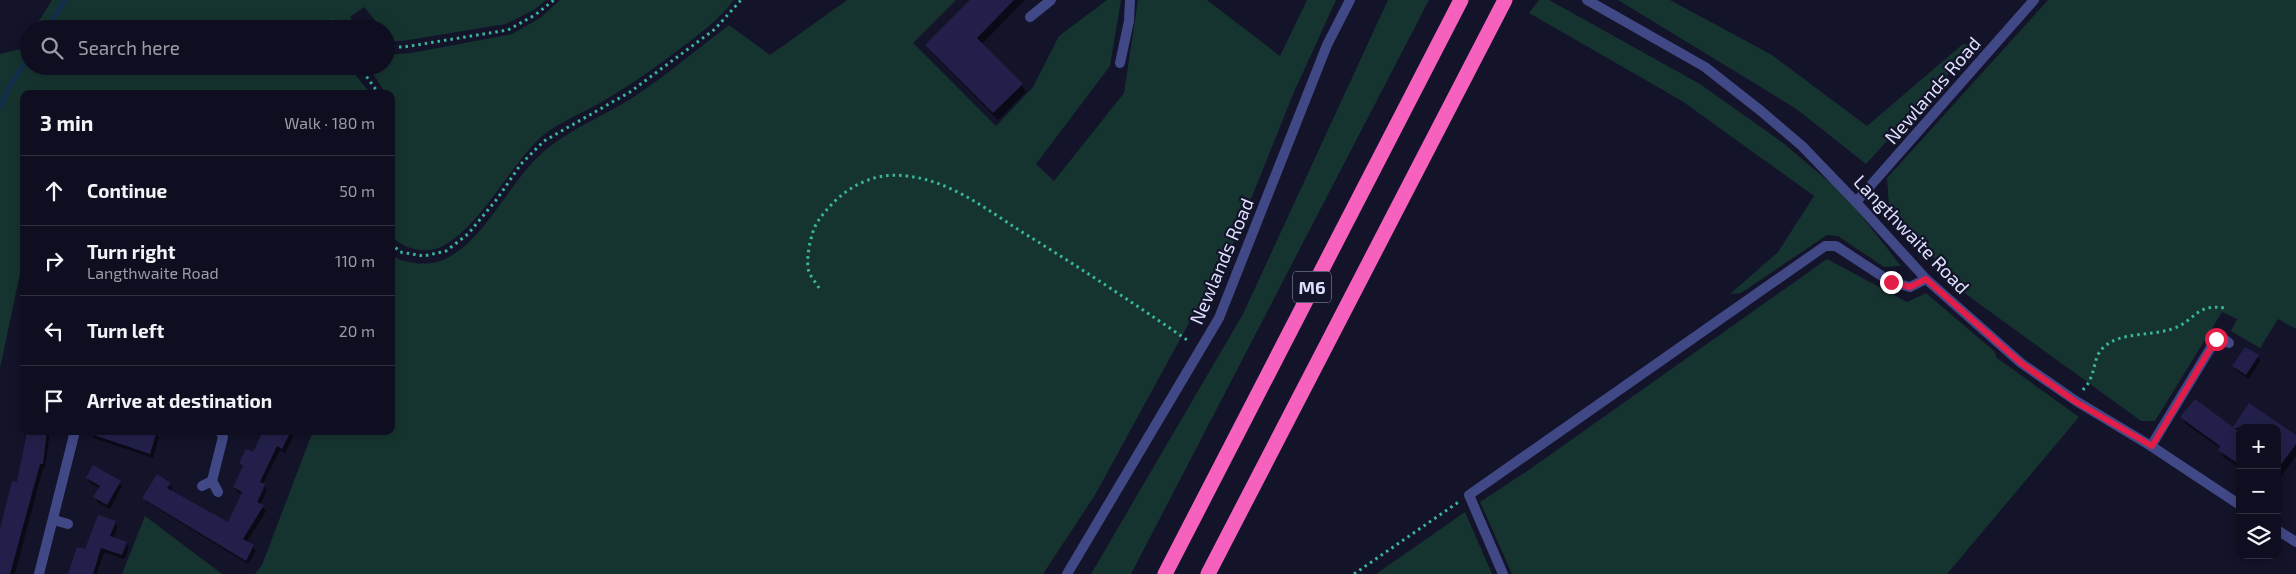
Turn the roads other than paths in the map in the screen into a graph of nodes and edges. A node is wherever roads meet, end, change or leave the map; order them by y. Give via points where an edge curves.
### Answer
1 (1051, 0) edge
2 (1130, 0) edge
3 (1350, 0) edge
4 (1461, 0) edge
5 (1504, 0) edge
6 (1587, 0) edge
7 (2034, 0) edge
8 (1030, 17) dead end
9 (1120, 63) dead end
10 (1856, 202) junction
11 (1926, 279) junction
12 (2230, 344) dead end
13 (74, 435) edge
14 (222, 435) edge
15 (2152, 446) junction
16 (212, 481) junction
17 (202, 486) dead end
18 (218, 492) dead end
19 (2236, 502) edge
20 (54, 520) junction
21 (68, 524) dead end
22 (2281, 533) edge
23 (2296, 542) edge
24 (39, 574) edge
25 (1067, 574) edge
26 (1164, 574) edge
27 (1208, 574) edge
28 (1503, 574) edge

1 - 8 street
2 - 9 street
3 - 25 street, Newlands Road via 1327,45 1219,318
4 - 26 highway, M6
5 - 27 highway, M6
6 - 10 street, Langthwaite Road via 1705,68 1802,146
7 - 10 street, Newlands Road
10 - 11 street, Langthwaite Road
11 - 15 street, Langthwaite Road via 2021,363 2076,402
11 - 28 street via 1910,287 1891,282 1836,246 1825,246 1469,495
12 - 15 street via 2216,339
13 - 20 street
14 - 16 street
15 - 19 street, Langthwaite Road
16 - 17 street
16 - 18 street
20 - 21 street
20 - 24 street
22 - 23 street

